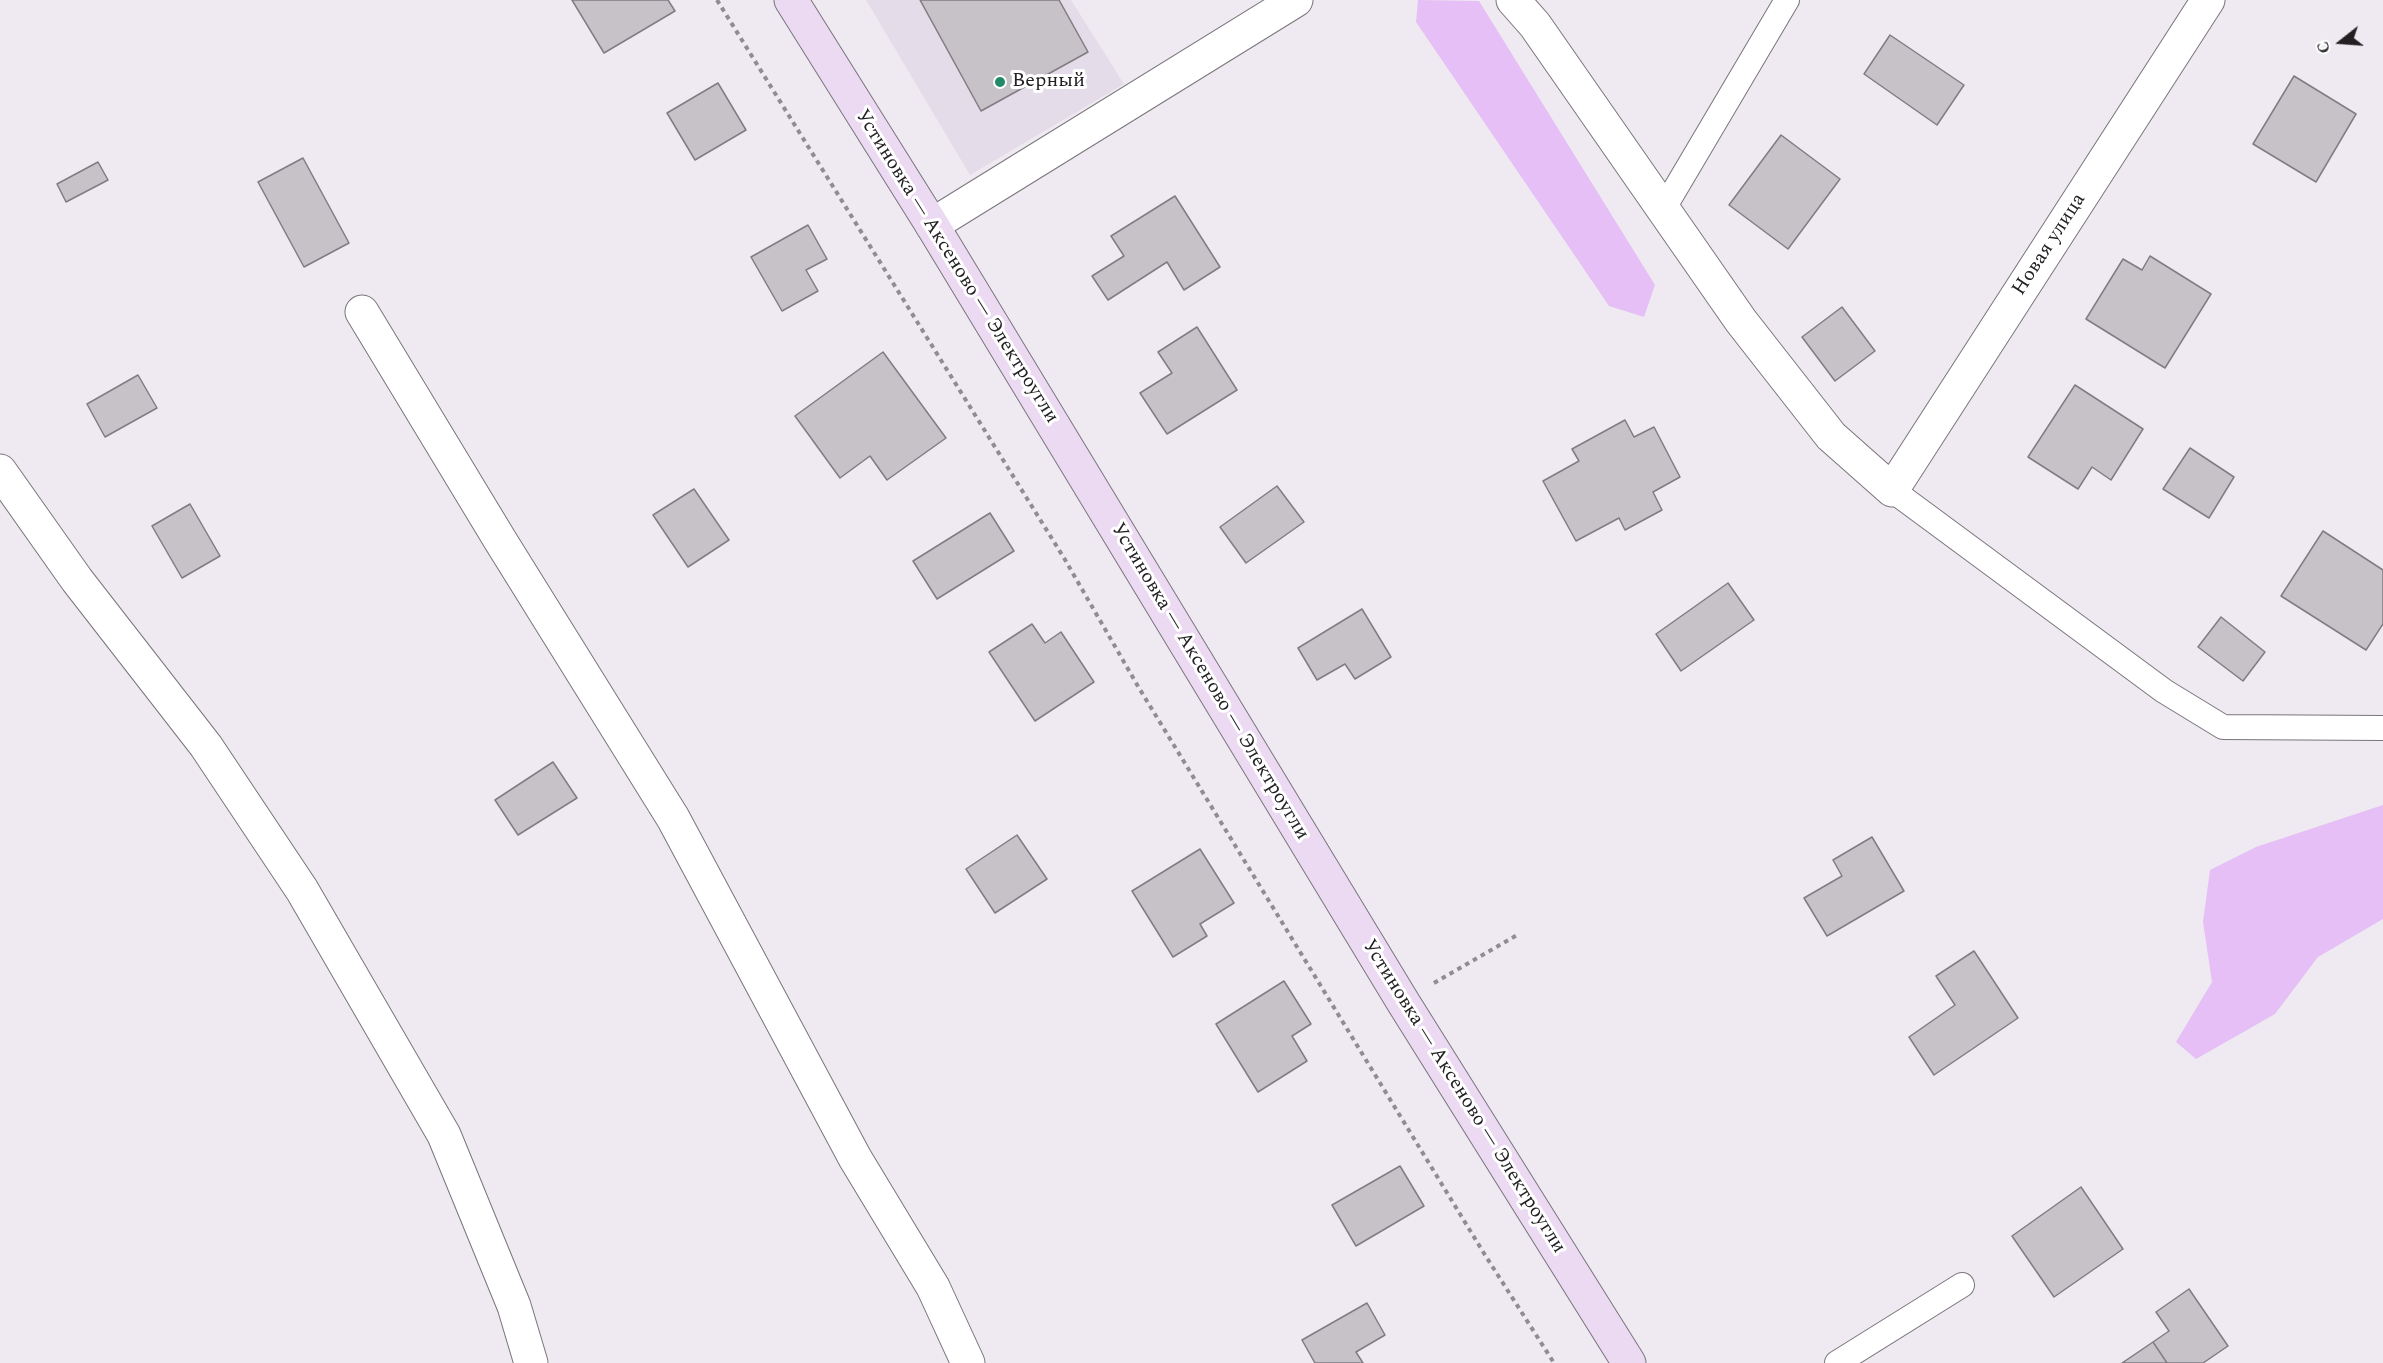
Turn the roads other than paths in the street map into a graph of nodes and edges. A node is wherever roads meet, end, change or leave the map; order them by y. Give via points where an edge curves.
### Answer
1 (791, 0) edge
2 (1296, 0) edge
3 (1513, 0) edge
4 (1787, 0) edge
5 (2208, 0) edge
6 (1664, 208) junction
7 (932, 225) junction
8 (362, 312) dead end
9 (0, 471) edge
10 (1892, 490) junction
11 (2383, 728) edge
12 (1962, 1285) dead end
13 (531, 1363) edge
14 (968, 1363) edge
15 (1629, 1363) edge
16 (1837, 1363) edge

1 - 7 main road, Устиновка — Аксеново — Электроугли
2 - 7 street
3 - 6 street via 1535,25
4 - 6 lane
5 - 10 street, Новая улица
6 - 10 street via 1741,321 1831,436
7 - 15 main road, Устиновка — Аксеново — Электроугли via 1403,1002
8 - 14 street via 673,818 855,1158 933,1287
9 - 13 street via 77,580 206,746 302,890 444,1135 514,1306
10 - 11 lane via 2164,691 2223,727
12 - 16 lane

